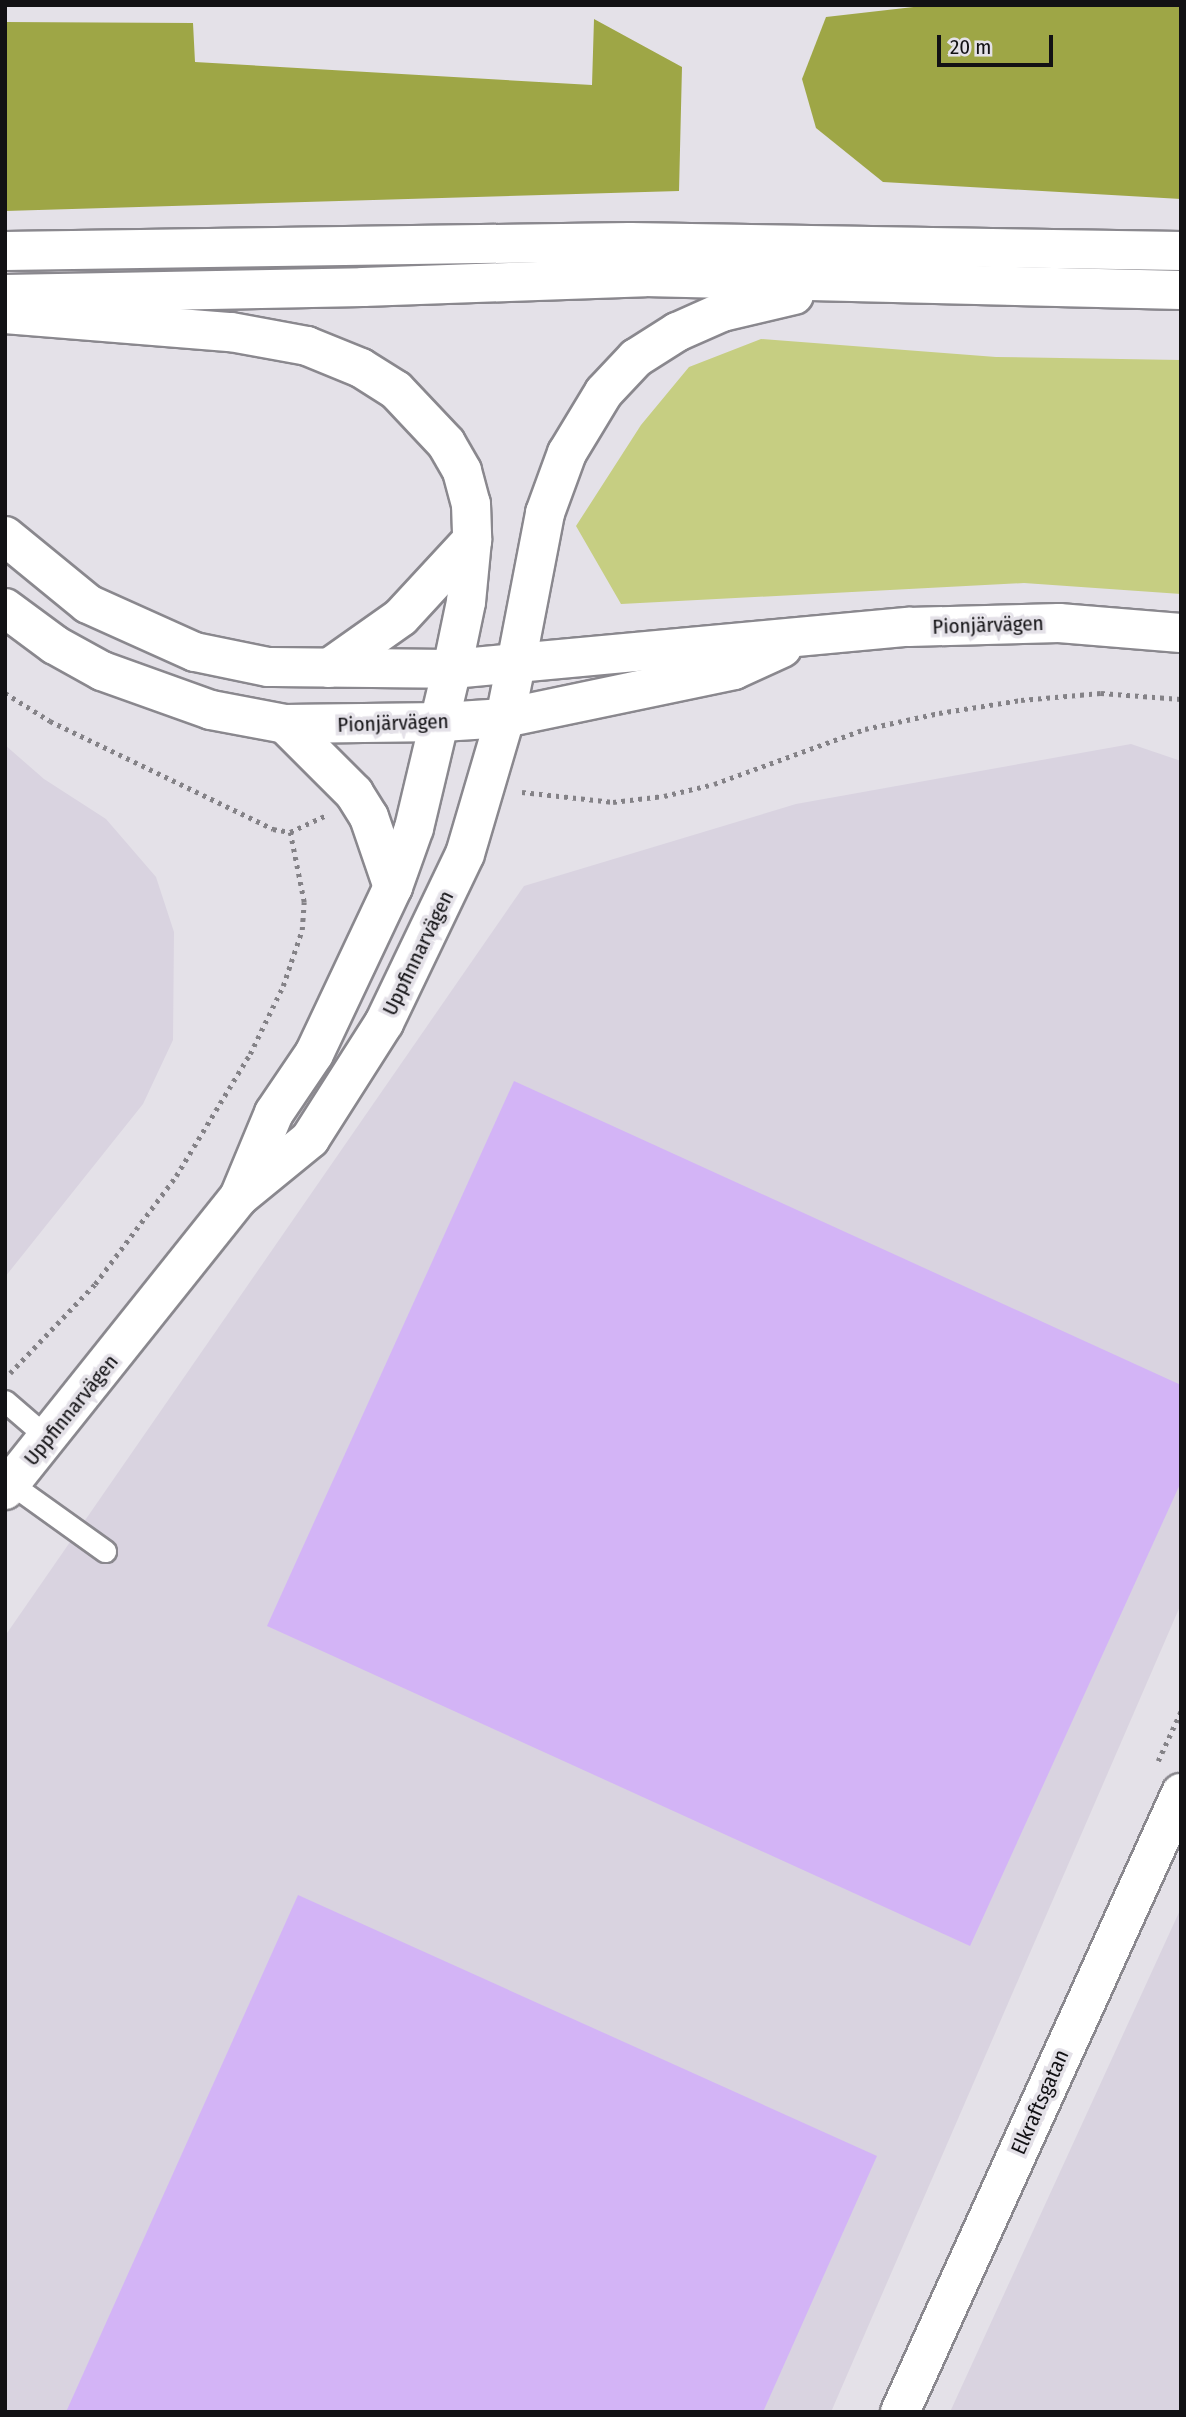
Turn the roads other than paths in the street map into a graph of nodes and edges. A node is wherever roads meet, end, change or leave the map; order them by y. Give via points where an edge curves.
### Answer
1 (5, 251) edge
2 (1181, 251) edge
3 (861, 283) junction
4 (1181, 290) edge
5 (5, 294) edge
6 (5, 314) edge
7 (5, 536) edge
8 (472, 540) junction
9 (5, 608) edge
10 (1181, 633) edge
11 (797, 641) junction
12 (516, 664) junction
13 (329, 668) junction
14 (452, 669) junction
15 (505, 718) junction
16 (442, 722) junction
17 (285, 724) junction
18 (393, 887) junction
19 (239, 1197) junction
20 (5, 1401) edge
21 (48, 1438) junction
22 (8, 1487) edge
23 (106, 1551) dead end
24 (1181, 1793) edge
25 (900, 2412) edge

1 - 2 main road via 685,243
3 - 4 main road
3 - 5 main road via 646,277
3 - 12 main road, Uppfinnarvägen via 722,312 677,332 636,358 604,392 567,453 545,513
6 - 8 main road, Uppfinnarvägen via 231,332 307,346 361,368 396,390 446,443 462,471 471,503
7 - 13 main road, Pionjärvägen via 88,604 139,630 195,652 256,664
8 - 13 main road via 401,617
8 - 14 main road, Uppfinnarvägen
9 - 17 main road, Pionjärvägen via 55,645 102,671 170,699
10 - 11 main road, Pionjärvägen via 1059,623 909,627
11 - 12 main road, Pionjärvägen via 718,643
11 - 15 main road, Pionjärvägen via 734,670
12 - 14 main road, Pionjärvägen
12 - 15 main road, Uppfinnarvägen
13 - 14 main road, Pionjärvägen
14 - 16 main road, Uppfinnarvägen
15 - 16 main road, Pionjärvägen
15 - 19 main road, Uppfinnarvägen via 465,854 384,1023 310,1139
16 - 17 main road, Pionjärvägen
16 - 18 main road, Uppfinnarvägen
17 - 18 main road via 354,793 369,817
18 - 19 main road, Uppfinnarvägen via 314,1054 274,1113
19 - 21 main road, Uppfinnarvägen
20 - 21 lane
21 - 22 main road, Uppfinnarvägen
22 - 23 lane
24 - 25 main road, Elkraftsgatan

